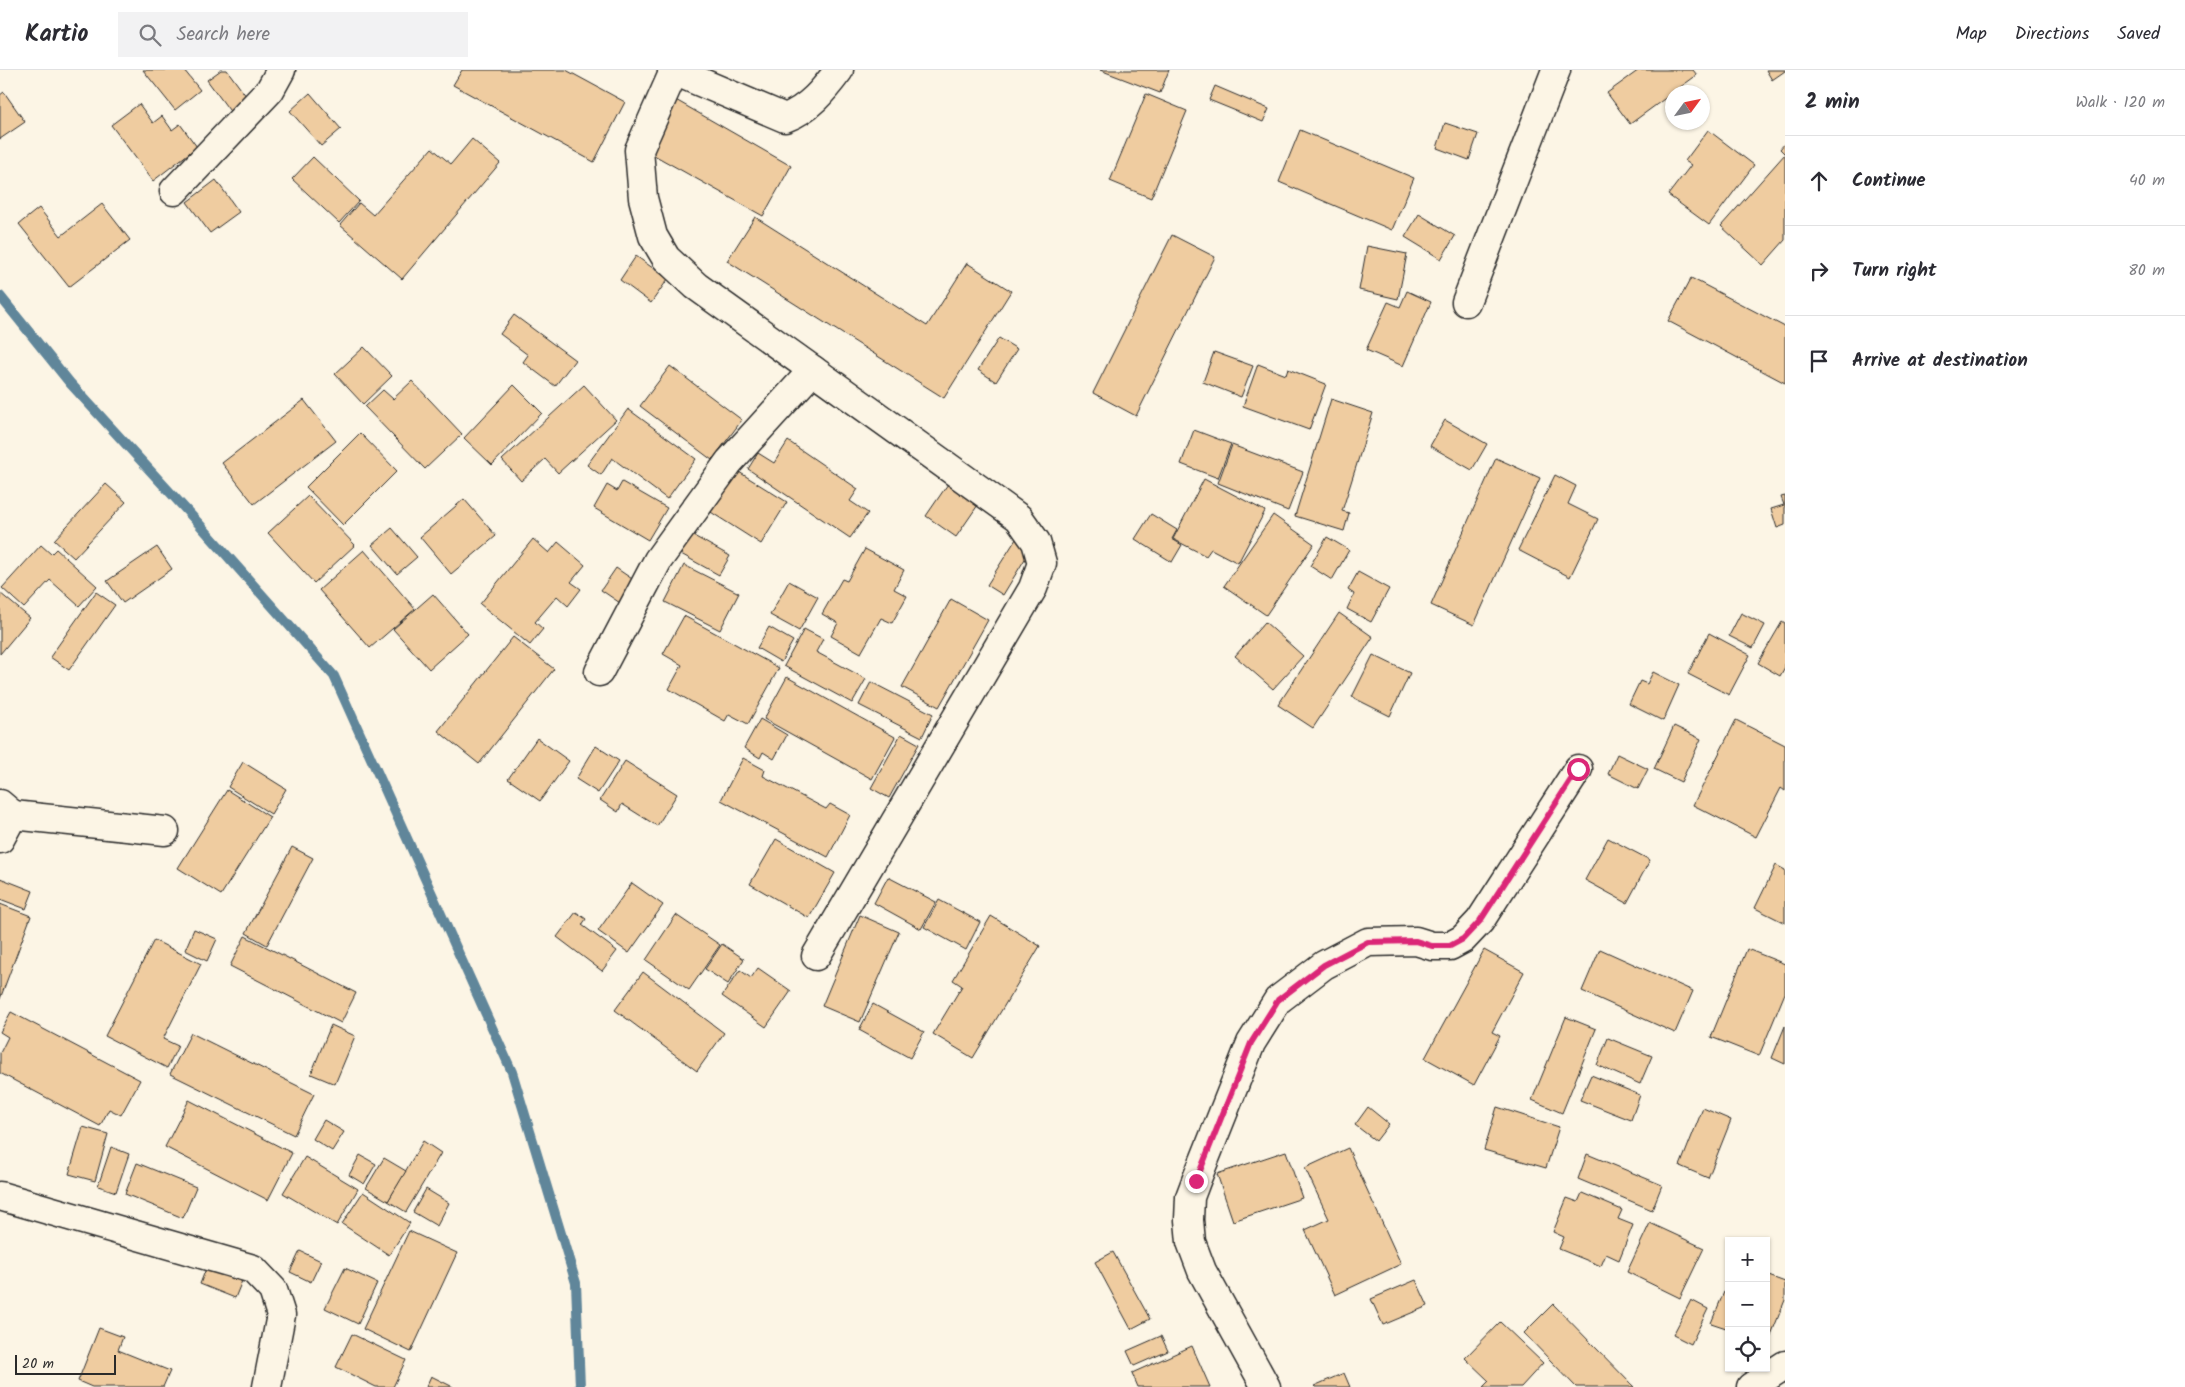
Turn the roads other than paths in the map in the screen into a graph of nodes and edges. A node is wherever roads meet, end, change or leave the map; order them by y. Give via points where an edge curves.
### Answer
1 (281, 70) edge
2 (673, 70) edge
3 (839, 70) edge
4 (1556, 70) edge
5 (174, 191) dead end
6 (1466, 302) dead end
7 (813, 370) junction
8 (599, 672) dead end
9 (1578, 769) dead end
10 (7, 810) edge
11 (164, 830) dead end
12 (0, 839) edge
13 (816, 956) dead end
14 (0, 1196) edge
15 (1785, 1365) edge
16 (267, 1387) edge
17 (1266, 1387) edge
18 (1751, 1387) edge

1 - 5 street via 270,90
2 - 3 street via 785,118 811,104
2 - 7 street via 639,150 643,198 652,236 666,258 696,286
4 - 6 street
7 - 8 street via 728,462 658,560
7 - 13 street via 1019,518 1036,542 1042,563 1033,588
9 - 17 street via 1480,921 1463,939 1450,946 1432,946 1416,941 1381,941 1354,948 1324,965 1278,1000 1251,1043 1190,1197 1189,1220 1191,1242 1202,1271
10 - 11 street
10 - 12 street
14 - 16 street via 253,1269 273,1290 281,1315
15 - 18 street

